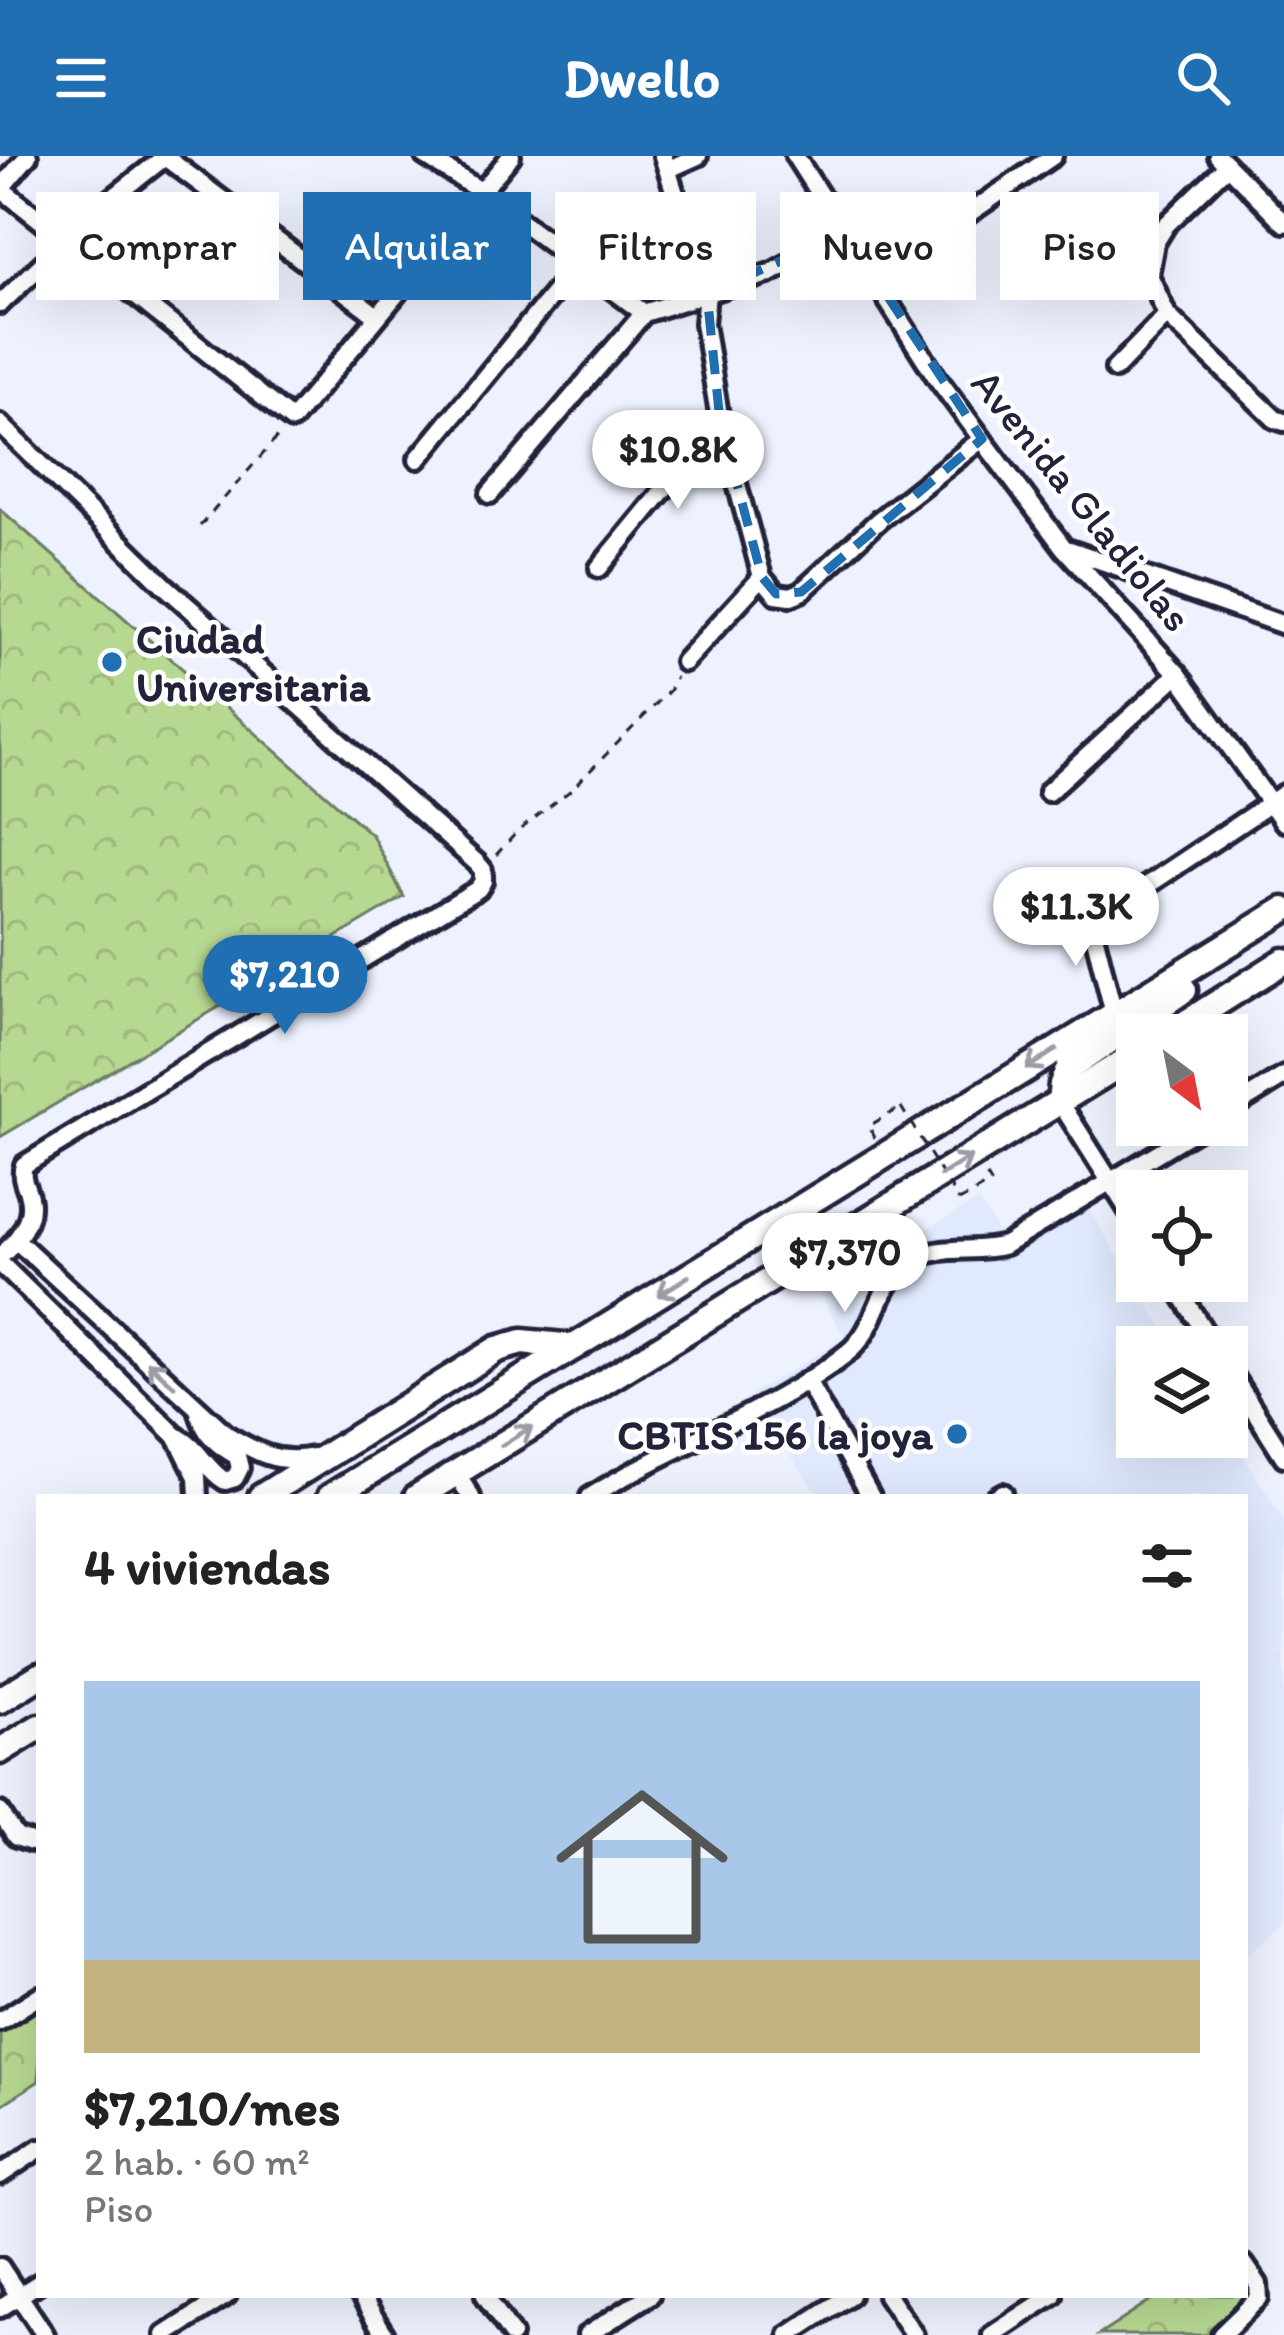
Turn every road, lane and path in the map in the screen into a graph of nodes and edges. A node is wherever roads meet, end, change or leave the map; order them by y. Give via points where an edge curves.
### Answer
1 (28, 156) edge
2 (165, 156) edge
3 (425, 156) edge
4 (511, 156) edge
5 (698, 156) edge
6 (795, 156) edge
7 (1053, 156) edge
8 (1222, 161) edge
9 (666, 162) edge
10 (0, 188) edge
11 (479, 190) junction
12 (120, 192) edge
13 (675, 192) edge
14 (819, 192) edge
15 (976, 209) edge
16 (36, 217) edge
17 (1284, 223) edge
18 (555, 245) edge
19 (36, 271) edge
20 (555, 291) edge
21 (141, 300) edge
22 (627, 300) edge
23 (687, 300) edge
24 (706, 300) edge
25 (887, 300) edge
26 (0, 304) edge
27 (644, 313) junction
28 (1167, 315) junction
29 (376, 316) junction
30 (1115, 369) dead end
31 (292, 420) junction
32 (720, 421) junction
33 (1284, 422) edge
34 (0, 424) edge
35 (982, 439) junction
36 (418, 459) dead end
37 (490, 494) dead end
38 (200, 526) dead end
39 (1064, 548) junction
40 (599, 568) dead end
41 (762, 577) junction
42 (1284, 626) edge
43 (684, 662) joint
44 (1178, 674) junction
45 (1048, 792) dead end
46 (1277, 798) edge
47 (1284, 822) edge
48 (483, 870) junction
49 (1284, 915) edge
50 (1284, 961) edge
51 (1114, 1014) junction
52 (1200, 1014) edge
53 (1116, 1067) edge
54 (1284, 1076) edge
55 (1248, 1098) edge
56 (1060, 1102) junction
57 (1170, 1146) edge
58 (885, 1155) junction
59 (974, 1155) junction
60 (1111, 1182) junction
61 (1116, 1190) edge
62 (861, 1225) junction
63 (17, 1241) junction
64 (0, 1260) edge
65 (891, 1275) junction
66 (574, 1347) junction
67 (807, 1381) junction
68 (1248, 1400) edge
69 (197, 1408) junction
70 (177, 1437) junction
71 (331, 1453) junction
72 (1284, 1457) edge
73 (456, 1473) junction
74 (198, 1494) edge
75 (266, 1494) edge
76 (335, 1494) edge
77 (422, 1494) edge
78 (469, 1494) edge
79 (595, 1494) edge
80 (869, 1494) edge
81 (36, 1678) edge
82 (0, 1700) edge
83 (36, 1729) edge
84 (0, 1751) edge
85 (0, 1812) edge
86 (31, 1841) dead end
87 (36, 1998) edge
88 (0, 2021) edge
89 (36, 2152) edge
90 (0, 2175) edge
91 (0, 2267) edge
92 (1248, 2269) edge
93 (36, 2285) edge
94 (19, 2296) junction
95 (222, 2298) edge
96 (362, 2298) edge
97 (487, 2298) edge
98 (645, 2298) edge
99 (845, 2298) edge
100 (889, 2298) edge
101 (1049, 2298) edge
102 (0, 2308) edge
103 (383, 2334) edge
104 (44, 2335) edge
105 (165, 2335) edge
106 (512, 2335) edge
107 (587, 2335) edge
108 (788, 2335) edge
109 (914, 2335) edge
110 (992, 2335) edge
111 (1221, 2335) edge

1 - 10 street
2 - 12 street
2 - 29 street
3 - 11 street
4 - 11 street
5 - 9 street
6 - 14 street, Avenida Gladiolas
7 - 15 street
8 - 17 street
8 - 28 street via 1155,243 1149,275
9 - 13 street
10 - 16 street
11 - 18 street
11 - 29 street
19 - 26 street
20 - 36 street
21 - 31 street
22 - 27 street
23 - 27 street
24 - 32 street
25 - 35 street, Avenida Gladiolas
27 - 37 street
28 - 30 street
28 - 33 street
29 - 31 street
31 - 38 path
32 - 40 street
32 - 41 street
34 - 48 street via 165,586
35 - 39 street, Avenida Gladiolas
35 - 41 street via 801,592 776,594
39 - 42 street
39 - 44 street, Avenida Gladiolas
41 - 43 street
43 - 48 path via 669,691
44 - 45 street
44 - 46 street, Avenida Gladiolas
46 - 47 street, Avenida Gladiolas
46 - 51 street via 1094,923
48 - 63 street via 478,889 24,1165 31,1206
49 - 51 highway
49 - 56 highway via 1069,1068
50 - 52 highway
51 -> 58 highway
53 - 56 highway
54 - 55 street
56 - 59 highway
56 - 60 street
57 - 60 street
58 - 59 path, bridge via 868,1126 902,1107 959,1201 991,1183
58 -> 66 highway
62 -> 59 highway
60 - 61 street
60 - 65 street via 1004,1245 934,1251
62 - 65 street
73 -> 62 highway
63 - 64 street
69 -> 63 street
64 - 70 street
65 - 67 street via 855,1346
66 - 71 highway via 521,1342 497,1349
66 - 76 highway
67 - 79 street
67 - 80 street
68 - 72 street
69 - 70 street via 214,1442 237,1456 235,1478 218,1478
69 - 71 street via 265,1457
70 - 74 street
71 - 75 highway
73 - 77 highway
73 - 78 street
81 - 82 highway
83 - 84 highway
85 - 86 street via 16,1837
87 - 88 street
89 - 90 street
91 - 94 street
92 - 111 street via 1259,2298
93 - 94 street
94 - 102 street
94 - 104 street
95 - 105 street
96 - 103 street
97 - 106 street
98 - 107 street
99 - 108 street
100 - 109 street
101 - 110 street

